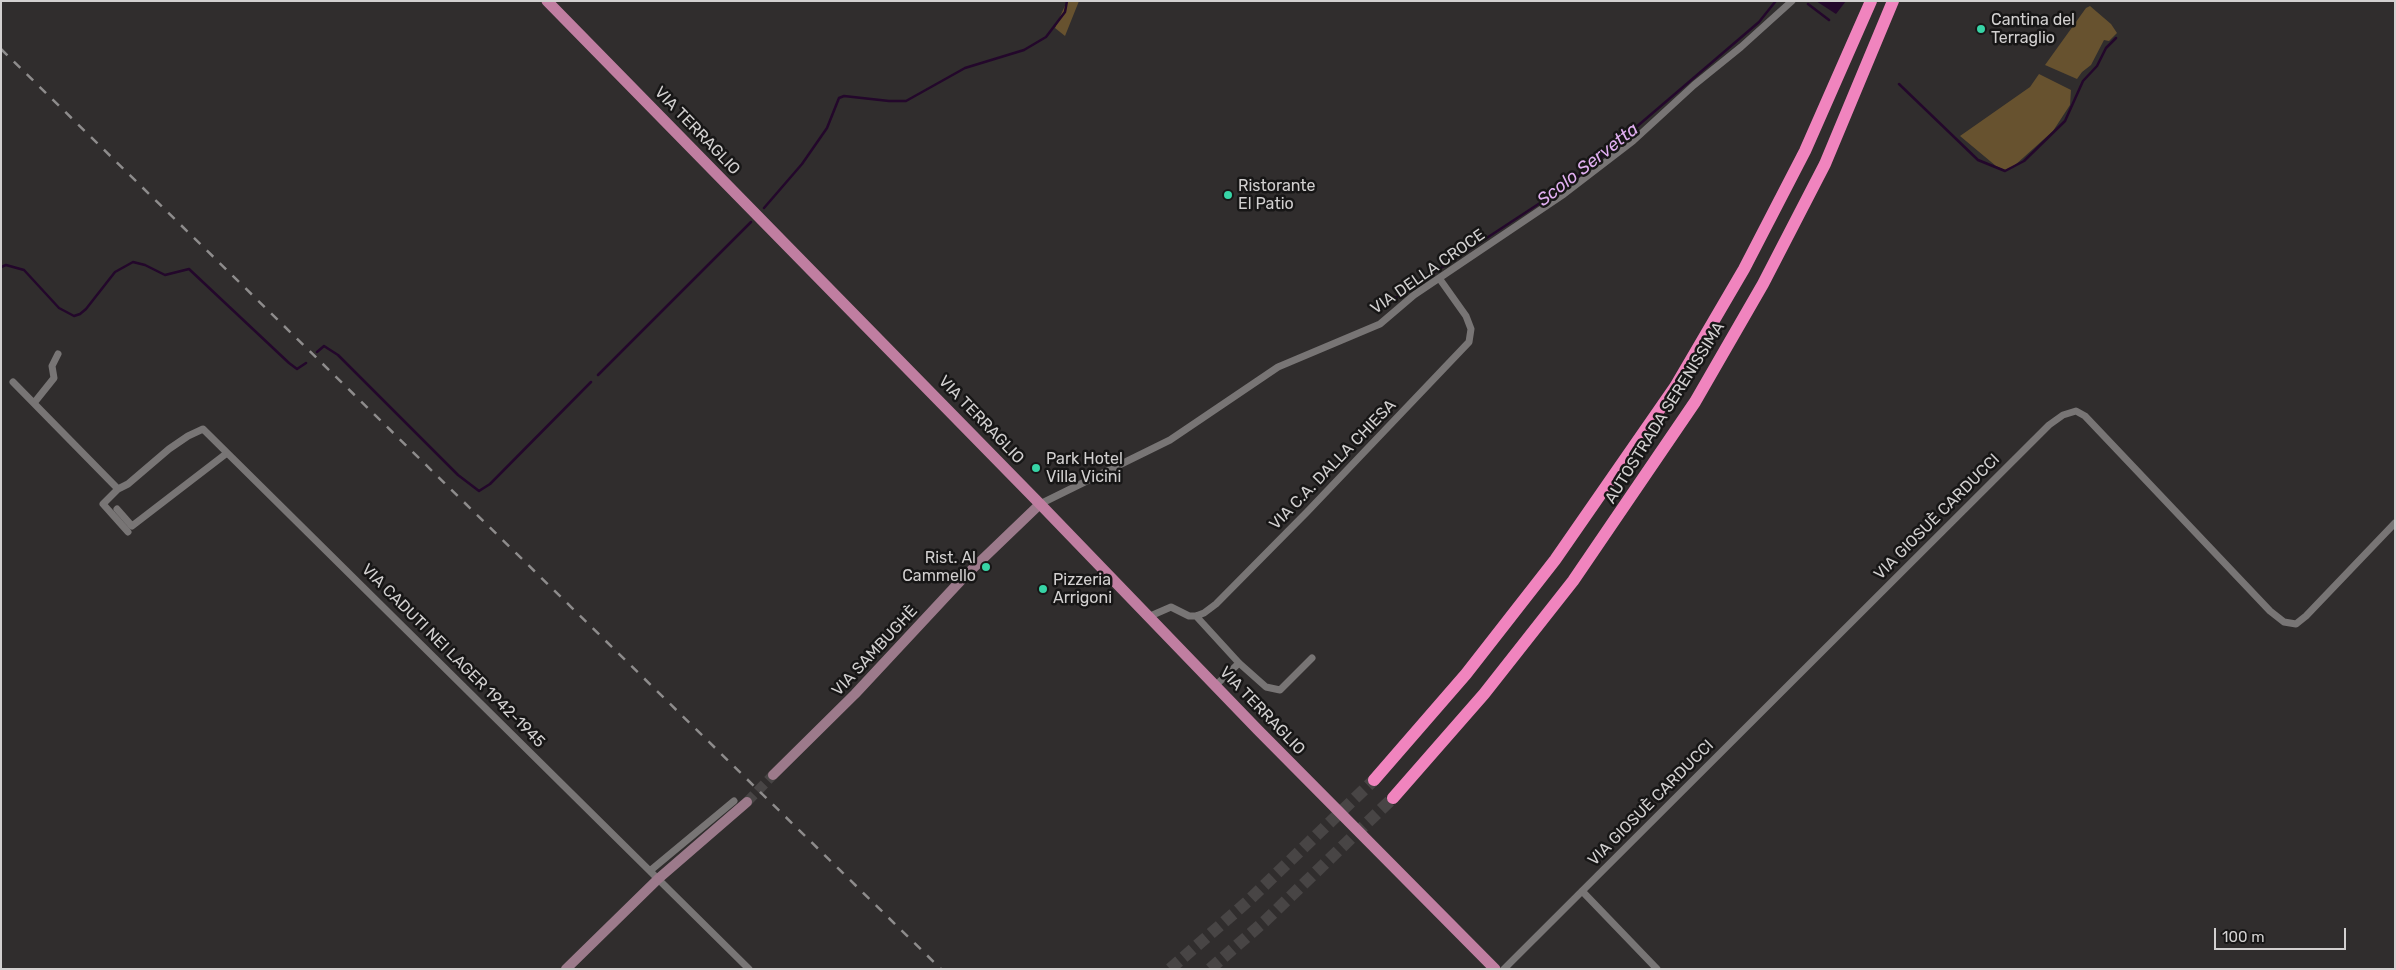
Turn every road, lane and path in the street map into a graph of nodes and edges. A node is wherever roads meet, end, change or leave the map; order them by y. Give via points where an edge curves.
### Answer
1 (547, 1) edge
2 (1792, 1) edge
3 (1871, 1) edge
4 (1893, 1) edge
5 (1439, 278) junction
6 (58, 354) dead end
7 (13, 382) dead end
8 (34, 403) junction
9 (227, 453) junction
10 (118, 489) junction
11 (1040, 504) junction
12 (117, 510) dead end
13 (2395, 523) edge
14 (128, 532) dead end
15 (1148, 616) junction
16 (1196, 616) junction
17 (1312, 658) dead end
18 (1239, 663) junction
19 (1215, 686) junction
20 (774, 775) tunnel mouth
21 (1374, 780) tunnel mouth
22 (1394, 798) tunnel mouth
23 (734, 801) dead end
24 (747, 802) tunnel mouth
25 (655, 874) junction
26 (1582, 891) junction
27 (566, 969) edge
28 (749, 969) edge
29 (1495, 969) edge
30 (1504, 969) edge
31 (1658, 969) edge

1 - 11 main road, VIA TERRAGLIO
2 - 5 street, VIA DELLA CROCE via 1633,141 1564,194
3 - 21 highway, AUTOSTRADA SERENISSIMA via 1805,151 1744,269 1676,387 1555,560 1466,674
4 - 22 highway, AUTOSTRADA SERENISSIMA via 1825,164 1763,284 1695,402 1573,581 1484,694
5 - 11 street, VIA DELLA CROCE via 1380,324 1278,367 1170,440
5 - 16 street, VIA C.A. DALLA CHIESA via 1466,316 1471,329 1469,342 1246,575 1216,604
6 - 8 street via 52,366 54,378
7 - 8 street
8 - 10 street
9 - 10 street, VIA CADUTI NEI LAGER 1942-1945 via 203,429 169,449
9 - 12 street via 132,526
9 - 25 street, VIA CADUTI NEI LAGER 1942-1945
10 - 14 street, VIA CADUTI NEI LAGER 1942-1945 via 103,504
11 - 15 main road, VIA TERRAGLIO
11 - 20 street, VIA SAMBUGHÈ via 965,576
13 - 26 street, VIA GIOSUÈ CARDUCCI via 2306,616 2296,624 2284,622 2085,416 2076,411 2063,414
15 - 16 street via 1166,608 1176,608 1189,616
15 - 19 main road, VIA TERRAGLIO
16 - 18 street
17 - 18 street via 1280,690 1266,687
18 - 19 street
19 - 29 main road, VIA TERRAGLIO
23 - 25 street
24 - 25 street
25 - 27 street
25 - 28 street, VIA CADUTI NEI LAGER 1942-1945
26 - 30 street, VIA GIOSUÈ CARDUCCI
26 - 31 street

